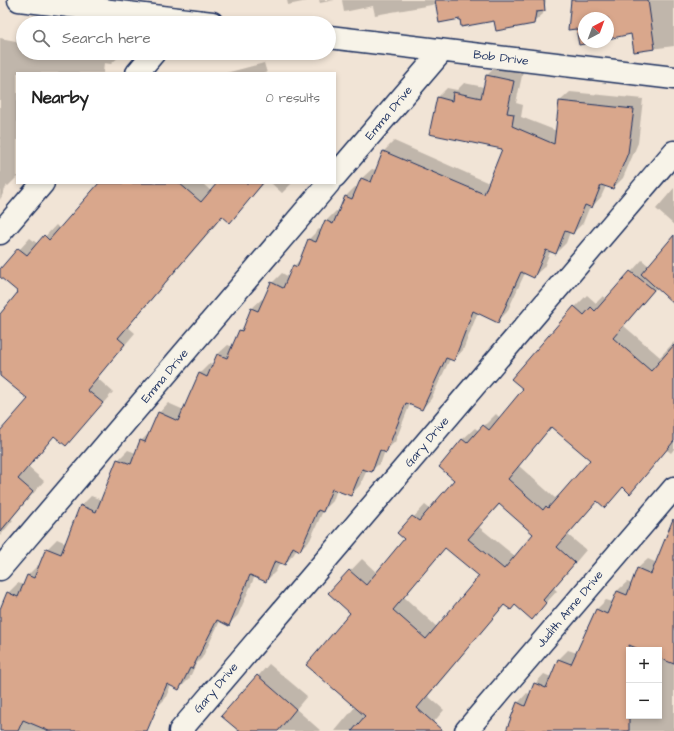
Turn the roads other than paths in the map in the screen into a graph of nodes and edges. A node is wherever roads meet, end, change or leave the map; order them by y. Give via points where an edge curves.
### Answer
1 (19, 0) edge
2 (142, 16) edge
3 (336, 38) edge
4 (442, 50) junction
5 (148, 60) edge
6 (138, 72) edge
7 (674, 78) edge
8 (674, 152) edge
9 (336, 175) edge
10 (42, 184) edge
11 (328, 184) edge
12 (0, 233) edge
13 (674, 488) edge
14 (0, 569) edge
15 (180, 731) edge
16 (466, 731) edge

1 - 2 street
3 - 4 street, Bob Drive
4 - 7 street, Bob Drive
4 - 9 street, Emma Drive
5 - 6 street
8 - 15 street, Gary Drive
10 - 12 street
11 - 14 street, Emma Drive
13 - 16 street, Judith Anne Drive

